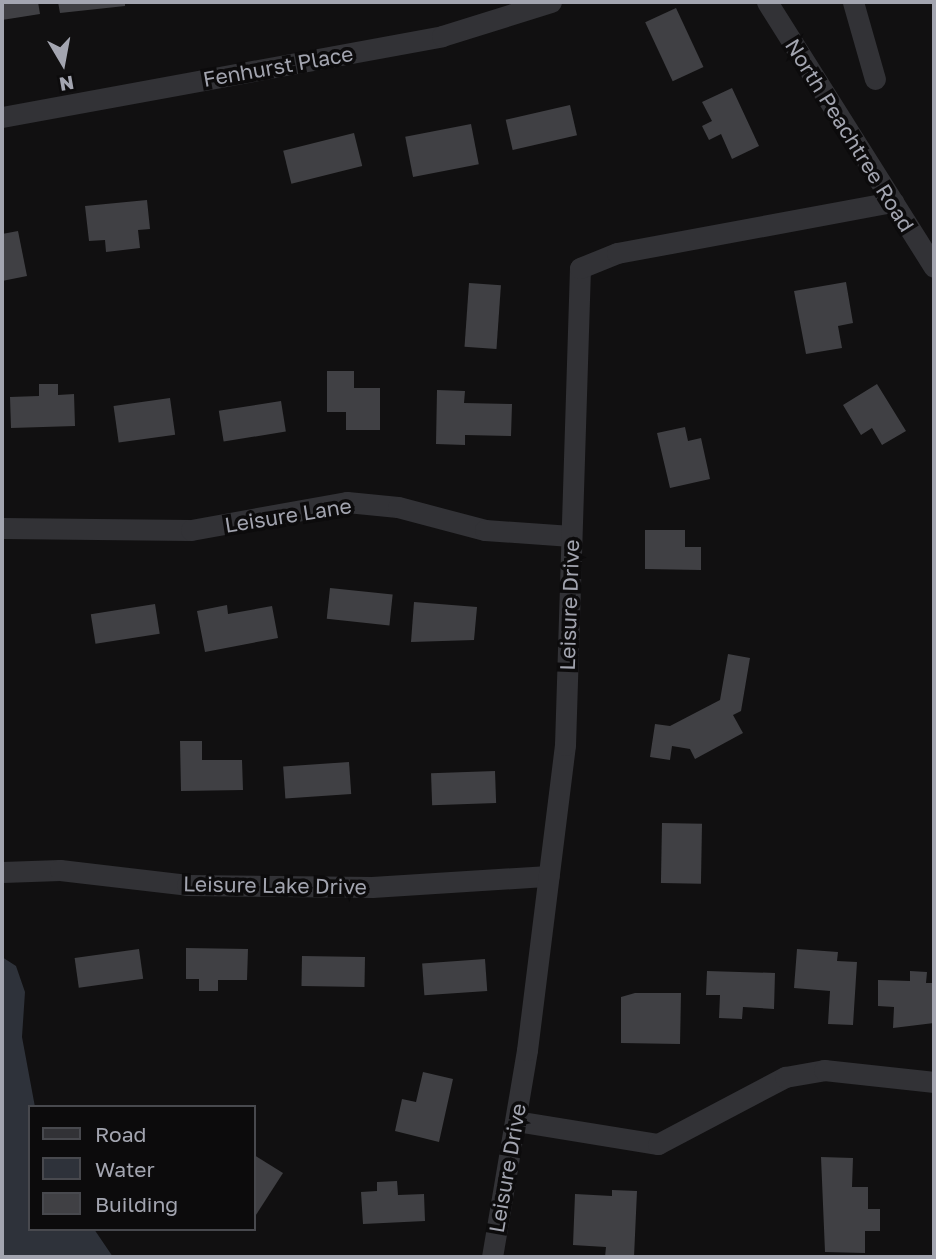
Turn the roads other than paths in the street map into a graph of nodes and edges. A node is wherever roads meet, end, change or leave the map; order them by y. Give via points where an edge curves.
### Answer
1 (551, 2) edge
2 (767, 2) edge
3 (853, 2) edge
4 (875, 79) dead end
5 (2, 117) edge
6 (893, 201) junction
7 (934, 267) edge
8 (2, 528) edge
9 (571, 536) junction
10 (2, 872) edge
11 (549, 876) junction
12 (934, 1082) edge
13 (516, 1121) junction
14 (492, 1257) edge

1 - 5 street, Fenhurst Place via 442,36
2 - 6 street, North Peachtree Road
3 - 4 street
6 - 7 street, North Peachtree Road
6 - 9 street, Leisure Drive via 617,253 580,268
8 - 9 street, Leisure Lane via 191,530 347,502 398,507 485,530
9 - 11 street, Leisure Drive via 565,745
10 - 11 street, Leisure Lake Drive via 60,870 187,885 372,887
11 - 13 street, Leisure Drive
12 - 13 street via 824,1070 785,1077 658,1144
13 - 14 street, Leisure Drive

